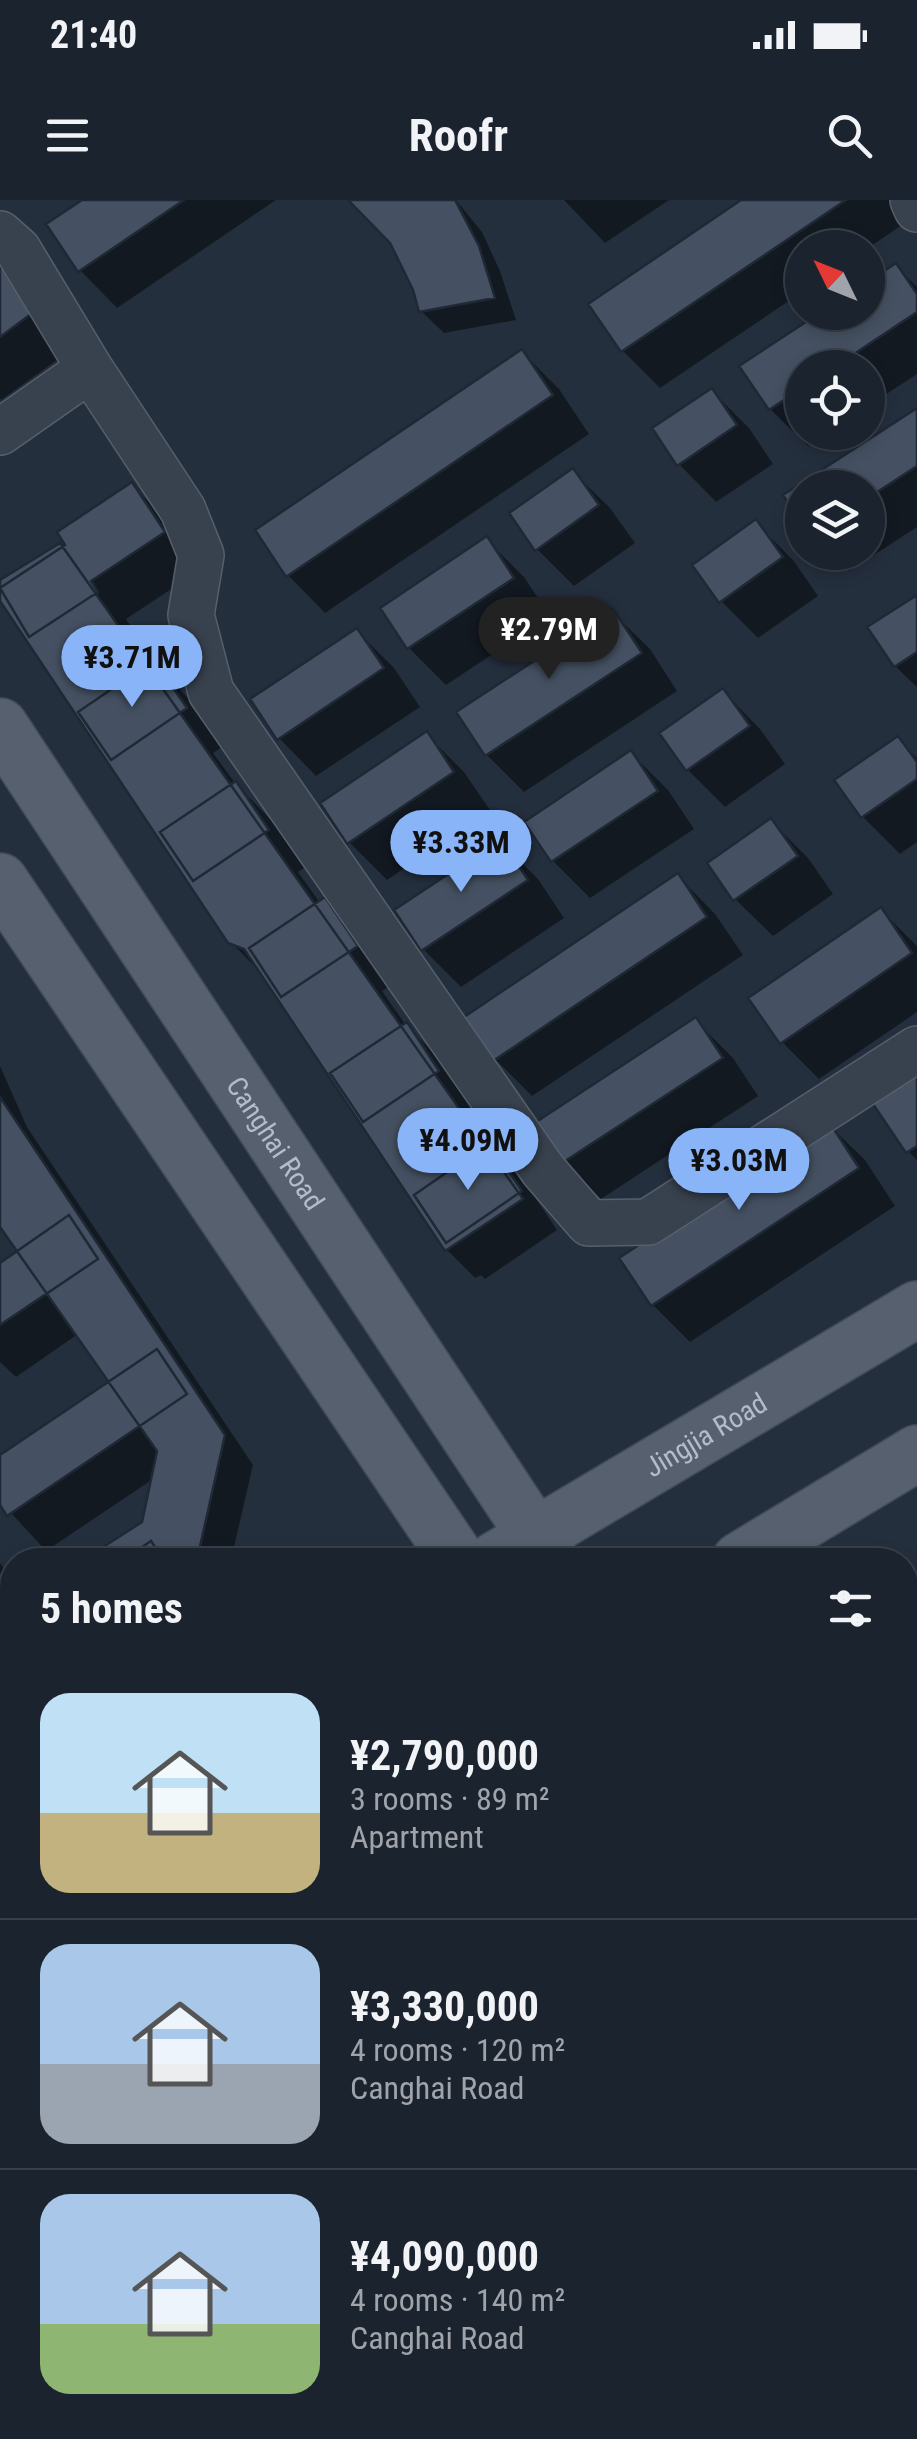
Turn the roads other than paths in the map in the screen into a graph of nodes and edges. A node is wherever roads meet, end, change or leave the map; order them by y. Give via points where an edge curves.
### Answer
1 (913, 200) edge
2 (917, 209) edge
3 (0, 234) edge
4 (90, 369) junction
5 (0, 432) edge
6 (0, 726) edge
7 (0, 881) edge
8 (917, 1048) edge
9 (917, 1309) edge
10 (917, 1453) edge
11 (450, 1548) edge
12 (524, 1548) edge
13 (533, 1548) edge
14 (760, 1548) edge

1 - 2 street
3 - 4 street via 18,250
4 - 5 street
4 - 8 street via 183,510 201,554 191,615 210,692 542,1170 589,1223 648,1222
6 - 12 main road, Canghai Road
7 - 11 main road
9 - 13 main road, Jingjia Road
10 - 14 main road

